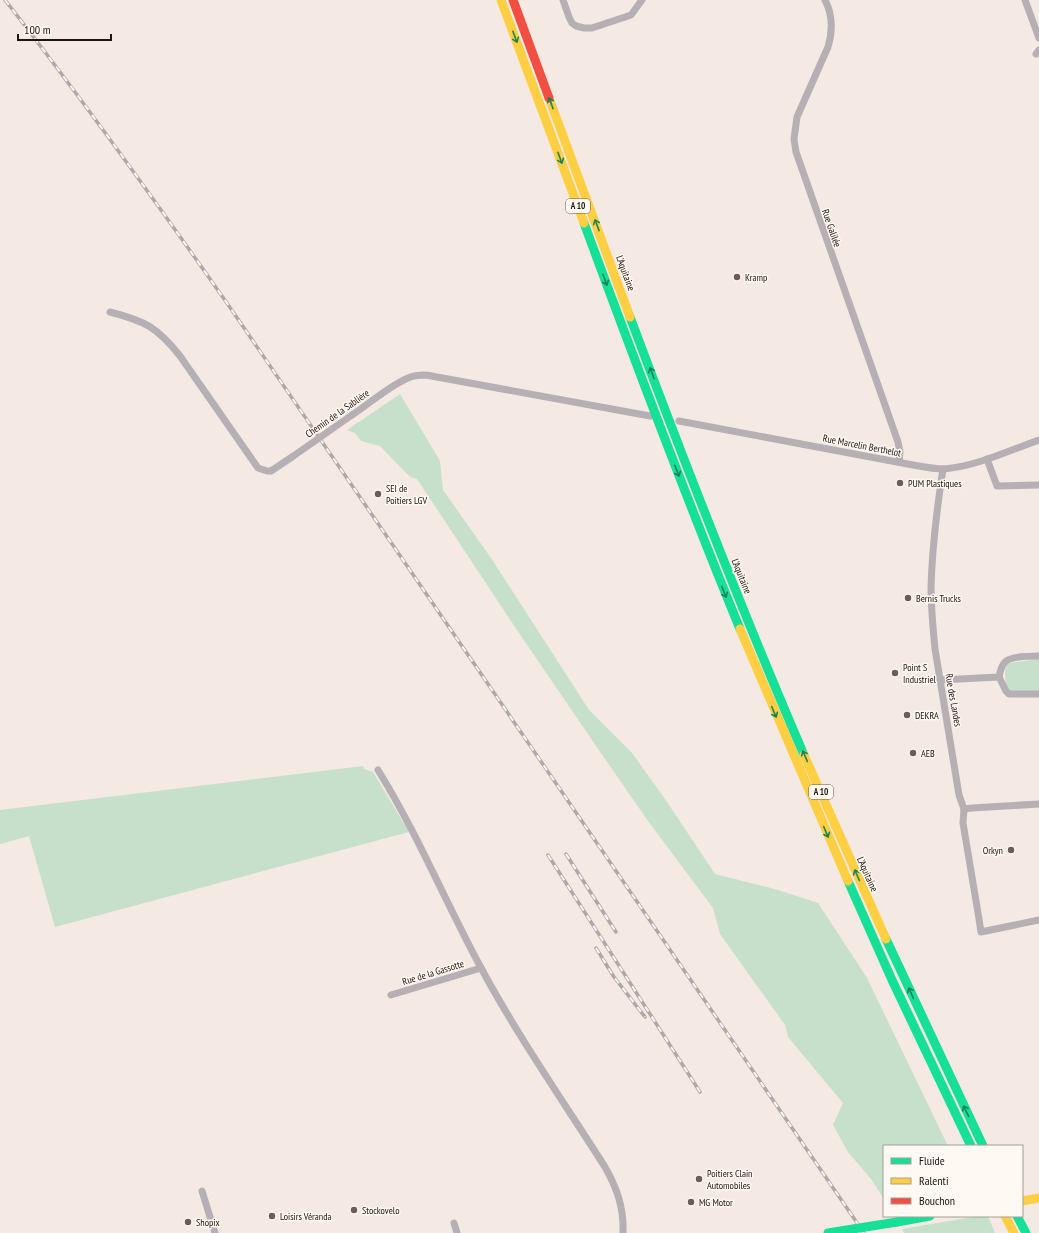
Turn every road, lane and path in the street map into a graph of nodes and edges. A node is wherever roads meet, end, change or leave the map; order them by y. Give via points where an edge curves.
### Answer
1 (501, 0) edge
2 (513, 0) edge
3 (563, 0) edge
4 (642, 0) edge
5 (825, 0) edge
6 (1025, 0) edge
7 (1039, 38) edge
8 (110, 312) dead end
9 (650, 416) dead end
10 (679, 421) dead end
11 (1039, 440) edge
12 (987, 459) junction
13 (899, 462) junction
14 (943, 469) junction
15 (1039, 486) edge
16 (1039, 656) edge
17 (999, 677) junction
18 (940, 680) junction
19 (1039, 694) edge
20 (378, 770) dead end
21 (1039, 804) edge
22 (964, 809) junction
23 (1039, 920) edge
24 (481, 968) junction
25 (390, 995) dead end
26 (971, 1145) edge
27 (983, 1145) edge
28 (202, 1191) dead end
29 (1039, 1198) edge
30 (1023, 1201) edge
31 (924, 1217) edge
32 (1019, 1219) edge
33 (454, 1223) dead end
34 (215, 1233) edge
35 (457, 1233) edge
36 (623, 1233) edge
37 (828, 1233) edge
38 (1026, 1233) edge

1 -> 26 main road, A 10 via 718,577 840,864
27 -> 2 main road, L'Aquitaine / A 10 via 844,846 743,608 656,384
3 - 4 street via 572,23 592,28 631,15
5 - 13 street, Rue Galilée via 831,17 831,37 797,116 794,139 796,152 898,442
6 - 7 street
8 - 9 street, Chemin de la Sablière, bridge via 142,322 168,341 258,468 267,471 271,471 388,390 416,375
10 - 13 street, Rue Marcelin Berthelot
11 - 12 street, Rue Marcelin Berthelot
12 - 14 street, Rue Marcelin Berthelot via 961,467
12 - 15 street via 997,486
13 - 14 street, Rue Marcelin Berthelot
14 - 18 street, Rue des Landes via 935,522 931,588 934,642
16 - 17 street via 1006,660
17 - 18 street
17 - 19 street via 1009,694
18 - 22 street, Rue des Landes via 959,795
20 - 24 street via 410,826
21 - 22 street
22 - 23 street, Rue des Landes via 963,823 982,932
24 - 25 street, Rue de la Gassotte
24 - 36 street via 613,1181 622,1209
28 - 34 street
29 - 30 main road
31 - 37 main road, bridge
32 - 38 main road
33 - 35 street

